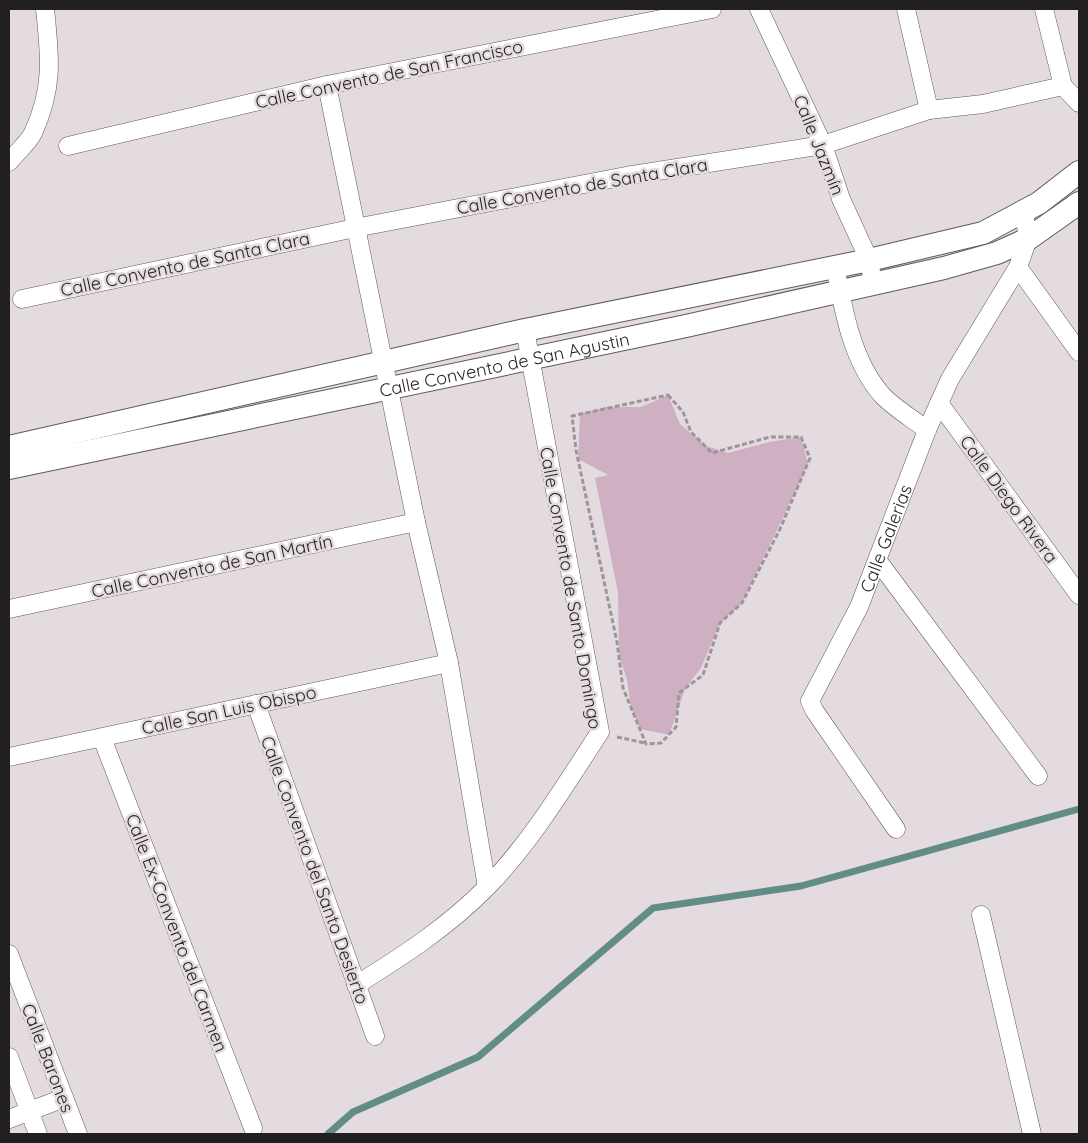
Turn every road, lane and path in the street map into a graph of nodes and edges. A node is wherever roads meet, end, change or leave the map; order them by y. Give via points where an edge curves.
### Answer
1 (45, 9) edge
2 (712, 9) edge
3 (759, 9) edge
4 (906, 9) edge
5 (1044, 9) edge
6 (327, 85) junction
7 (1063, 86) junction
8 (1079, 103) edge
9 (929, 110) junction
10 (823, 145) junction
11 (68, 146) dead end
12 (9, 162) edge
13 (1079, 172) edge
14 (1079, 203) edge
15 (1024, 212) junction
16 (355, 228) junction
17 (1028, 239) junction
18 (869, 260) junction
19 (835, 266) junction
20 (1018, 267) junction
21 (873, 283) junction
22 (839, 290) junction
23 (683, 298) junction
24 (22, 299) dead end
25 (686, 326) junction
26 (525, 330) junction
27 (1079, 352) edge
28 (530, 359) junction
29 (384, 362) junction
30 (388, 388) junction
31 (939, 403) junction
32 (143, 429) junction
33 (927, 430) junction
34 (9, 447) edge
35 (9, 468) edge
36 (416, 522) junction
37 (878, 561) junction
38 (1079, 595) edge
39 (9, 609) edge
40 (448, 663) junction
41 (256, 704) junction
42 (600, 732) junction
43 (102, 738) junction
44 (646, 744) junction
45 (9, 757) edge
46 (1038, 776) dead end
47 (896, 829) dead end
48 (487, 887) junction
49 (981, 915) dead end
50 (9, 954) edge
51 (356, 985) junction
52 (375, 1036) dead end
53 (9, 1057) edge
54 (64, 1098) junction
55 (30, 1112) junction
56 (9, 1120) edge
57 (253, 1128) dead end
58 (38, 1134) edge
59 (78, 1134) edge
60 (1032, 1134) edge

1 - 12 street via 51,65 46,97 32,134
2 - 6 street, Calle Convento de San Francisco
3 - 10 street, Calle Jazmín
4 - 9 street
5 - 7 street
6 - 11 street, Calle Convento de San Francisco
6 - 16 street
7 - 8 street
7 - 9 street, Calle Convento de Santa Clara via 983,104
9 - 10 street, Calle Convento de Santa Clara
10 - 16 street, Calle Convento de Santa Clara via 626,176
10 - 18 street, Calle Jazmín via 841,199
13 - 15 street
14 - 17 street
15 - 17 street, Calle Galerias
15 - 18 street, Calle Convento de San Agustin via 983,233
16 - 24 street, Calle Convento de Santa Clara
16 - 29 street
17 - 20 street, Calle Galerias
17 - 21 street, Calle Convento de San Agustin via 997,253
18 - 19 street, Calle Convento de San Agustin
18 - 21 street, Calle Jazmín
19 - 22 street
19 - 23 street, Calle Convento de San Agustin
20 - 27 street
20 - 31 street, Calle Galerias via 950,379
21 - 22 street, Calle Convento de San Agustin
22 - 25 street, Calle Convento de San Agustin
22 - 33 street via 856,349 868,376 883,396
23 - 25 street
23 - 26 street, Calle Convento de San Agustin
25 - 28 street, Calle Convento de San Agustin
26 - 28 street, Calle Convento de Santo Domingo
26 - 29 street, Calle Convento de San Agustin
28 - 30 street, Calle Convento de San Agustin
28 - 42 street, Calle Convento de Santo Domingo
29 - 30 street
29 - 32 street, Calle Convento de San Agustin
30 - 32 street, Calle Convento de San Agustin
30 - 36 street
31 - 33 street, Calle Galerias
31 - 38 street, Calle Diego Rivera
32 - 34 street, Calle Convento de San Agustin
32 - 35 street, Calle Convento de San Agustin
33 - 37 street, Calle Galerias
36 - 39 street, Calle Convento de San Martín
36 - 40 street
37 - 46 street
37 - 47 street, Calle Galerias via 859,607 810,701
40 - 41 street, Calle San Luis Obispo
40 - 48 street
41 - 43 street, Calle San Luis Obispo
41 - 51 street, Calle Convento del Santo Desierto
42 - 44 path
42 - 48 street, Calle Convento de Santo Domingo via 526,841
43 - 45 street, Calle San Luis Obispo
43 - 57 street, Calle Ex-Convento del Carmen
44 - 44 path via 623,688 617,642 576,450 572,416 668,395 683,412 691,432 712,453 770,437 801,437 810,458 780,529 742,604 720,622 704,675 679,693 676,727 661,743
48 - 51 street, Calle Convento de Santo Domingo via 423,943
49 - 60 street
50 - 54 street, Calle Barones
51 - 52 street, Calle Convento del Santo Desierto
53 - 55 street, Calle Barones
54 - 55 street
54 - 59 street, Calle Barones
55 - 56 street
55 - 58 street, Calle Barones

